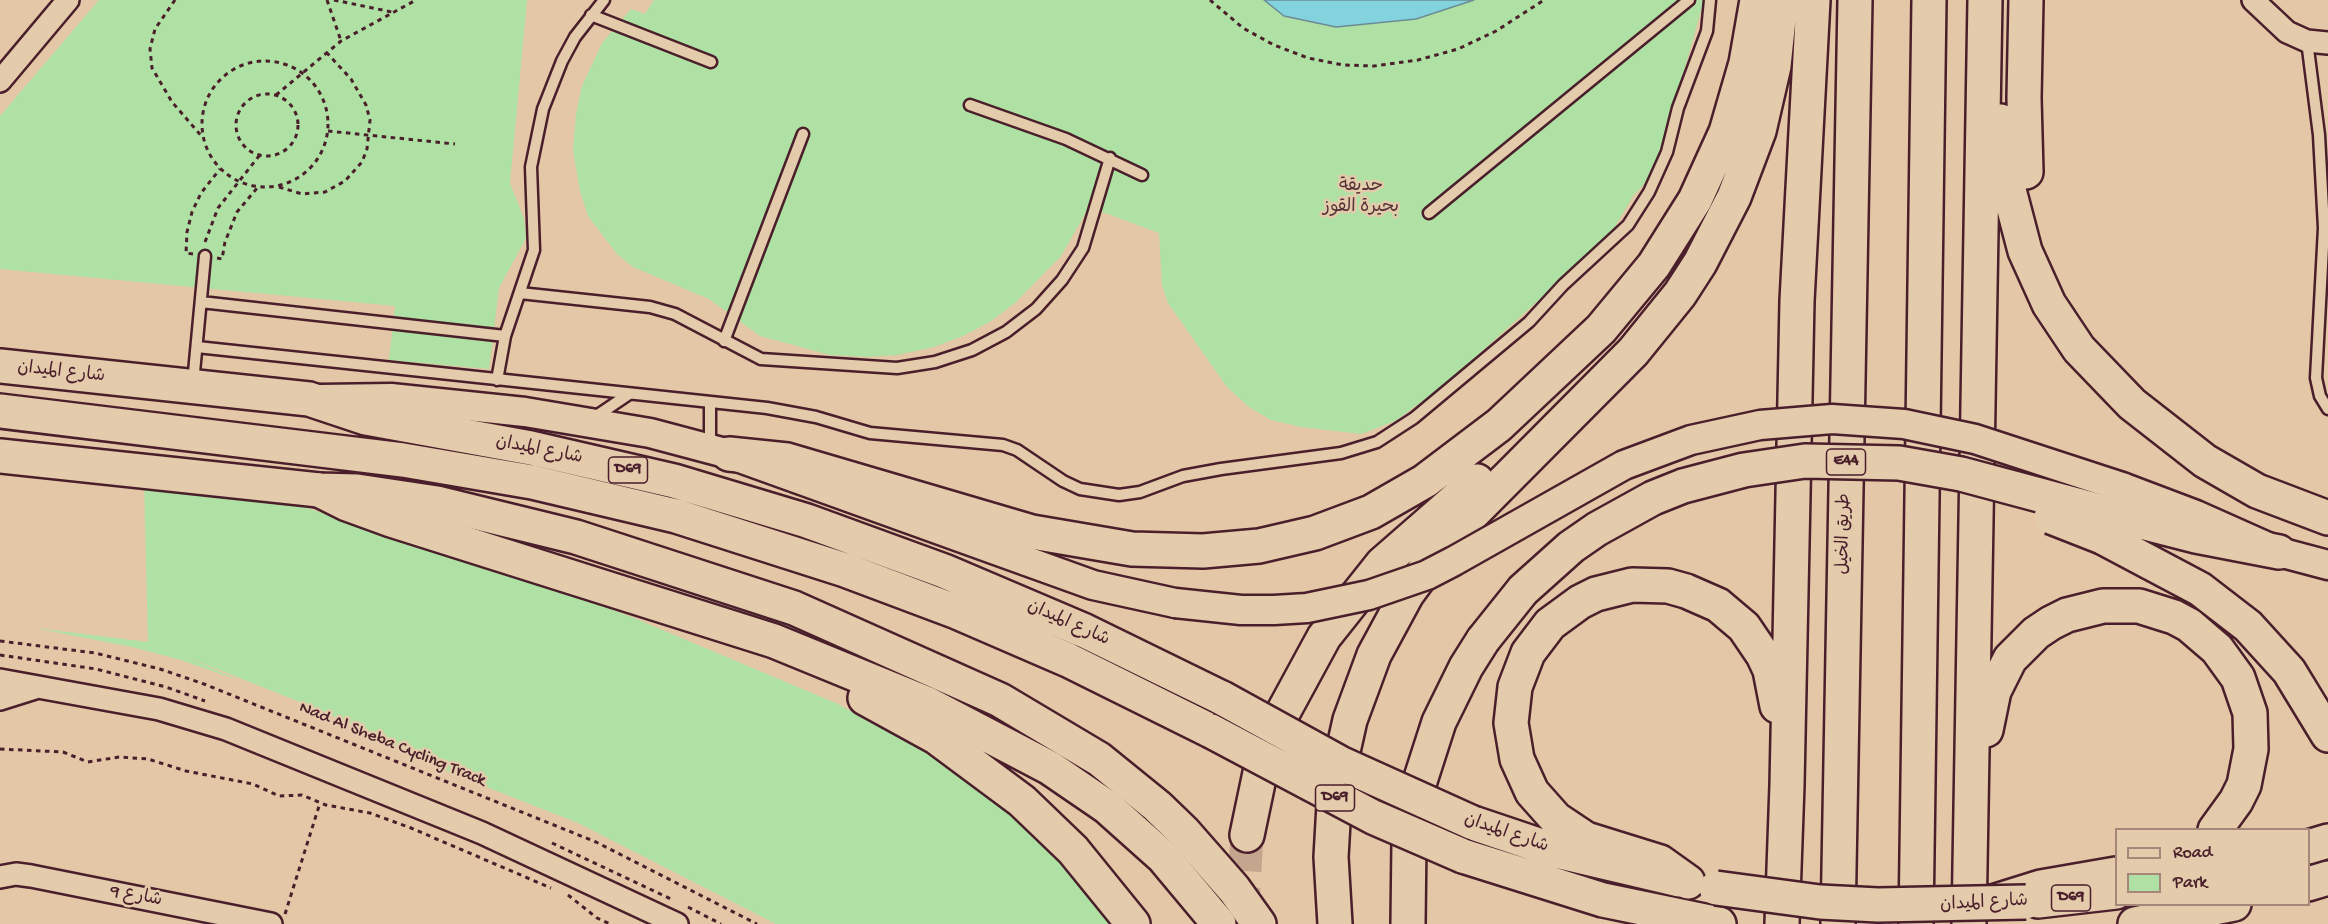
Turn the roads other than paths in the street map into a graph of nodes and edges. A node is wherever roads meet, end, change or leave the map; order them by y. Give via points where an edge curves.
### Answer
1 (68, 0) edge
2 (604, 0) edge
3 (1689, 0) edge
4 (1710, 0) edge
5 (1757, 0) edge
6 (1781, 0) edge
7 (1813, 0) edge
8 (1855, 0) edge
9 (1929, 0) edge
10 (1985, 0) edge
11 (2003, 0) edge
12 (2026, 0) edge
13 (2253, 0) edge
14 (591, 15) junction
15 (2318, 42) edge
16 (711, 62) dead end
17 (0, 81) edge
18 (970, 105) dead end
19 (803, 134) dead end
20 (1110, 158) junction
21 (1142, 176) dead end
22 (1429, 213) dead end
23 (205, 255) road end
24 (520, 293) junction
25 (201, 302) junction
26 (505, 336) junction
27 (724, 341) junction
28 (197, 347) junction
29 (1633, 352) junction
30 (0, 366) edge
31 (497, 380) junction
32 (193, 387) junction
33 (629, 394) junction
34 (2324, 395) edge
35 (309, 399) junction
36 (710, 404) junction
37 (2328, 409) edge
38 (0, 411) edge
39 (2151, 420) junction
40 (588, 421) junction
41 (720, 451) junction
42 (0, 456) edge
43 (319, 490) junction
44 (2113, 513) junction
45 (2328, 518) edge
46 (2279, 552) joint
47 (2328, 565) edge
48 (719, 623) junction
49 (0, 680) edge
50 (35, 688) junction
51 (0, 699) edge
52 (2328, 735) edge
53 (1787, 784) junction
54 (2216, 828) edge
55 (1247, 835) tunnel mouth
56 (2328, 841) edge
57 (2310, 846) edge
58 (1970, 864) junction
59 (2115, 874) edge
60 (0, 877) edge
61 (2328, 878) edge
62 (2310, 883) edge
63 (1702, 885) junction
64 (2115, 892) edge
65 (2026, 896) junction
66 (2224, 906) edge
67 (1979, 914) edge
68 (1714, 923) edge
69 (269, 924) edge
70 (677, 924) edge
71 (1133, 924) edge
72 (1219, 924) edge
73 (1259, 924) edge
74 (1335, 924) edge
75 (1408, 924) edge
76 (1782, 924) edge
77 (1838, 924) edge
78 (1916, 924) edge
79 (2134, 924) edge

1 - 17 street
2 - 14 lane
3 - 22 lane
4 - 36 lane via 1707,31 1667,152 1628,225 1528,322 1457,383 1400,428 1371,444 1325,456 1183,476 1140,492 1119,495 1080,489 1003,445 870,433 795,412
5 - 41 main road via 1746,63 1726,132 1695,200 1654,265 1593,338 1499,425 1425,482 1371,512 1315,533 1259,546 1203,551 1132,549 1032,532 787,460
6 - 29 main road via 1767,99 1734,197 1680,294
7 - 53 main road via 1796,347
8 - 77 main road, طريق الخيل / E44
9 - 78 main road
10 - 58 main road
11 - 39 main road via 2001,123 2009,190 2025,250 2049,304 2079,349 2113,387
12 - 39 main road via 2026,171 2037,229 2060,292 2084,335
13 - 15 street via 2287,32
14 - 16 lane
14 - 24 lane via 562,61 536,136 531,167 534,250
15 - 34 lane via 2323,275 2316,378
18 - 20 lane
19 - 27 lane
20 - 21 lane
20 - 27 lane via 1083,248 1062,280 1036,309 1006,332 972,350 935,362 897,368 761,359
23 - 25 lane
24 - 26 lane
24 - 27 lane via 650,307 675,314
25 - 26 lane
25 - 28 lane
26 - 31 lane
28 - 31 lane
28 - 32 lane
29 - 55 main road via 1425,523 1355,595 1307,664 1280,718 1260,773
29 - 74 main road via 1448,538 1389,623 1361,687 1340,765 1332,822
30 - 32 main road, شارع الميدان / D69
31 - 33 lane
32 - 35 main road, شارع الميدان / D69
33 - 36 lane
33 - 40 lane
34 - 37 lane
35 - 40 main road via 390,398
35 - 63 main road, شارع الميدان / D69, bridge via 366,418 598,462 807,521 924,563 1124,649 1350,769 1473,823 1579,857
36 - 41 lane
38 - 68 main road, شارع الميدان / D69, bridge via 413,461 532,482 676,516 834,566 957,612 1068,660 1373,817 1463,855 1603,900
39 - 45 main road via 2233,479 2281,502
40 - 41 main road
41 - 44 main road, bridge via 1093,585 1219,609 1307,608 1408,582 1454,561 1624,465 1691,440 1760,425 1832,419 1913,426 1975,439
42 - 43 main road
43 - 48 main road via 391,520
43 - 73 main road via 368,492 436,503 649,559 794,608 965,683 1067,738 1129,782 1204,853
44 - 46 main road via 2196,536
44 - 52 main road via 2248,626 2289,671
44 - 75 main road, bridge via 1961,474 1868,460 1805,461 1744,470 1683,486 1624,512 1571,547 1523,590 1483,640 1452,694 1420,781 1409,841
46 - 47 main road
48 - 71 main road via 905,719 966,757 1048,825 1097,877
48 - 72 main road via 827,661 928,704 1020,751 1079,787 1125,822 1162,857
49 - 50 street
50 - 51 street
50 - 70 street via 159,709 226,729 482,833
53 - 63 main road via 1779,751 1770,670 1744,627 1718,605 1668,586 1632,585 1580,602 1550,624 1528,653 1513,696 1512,741 1524,776 1543,807 1571,830 1603,846 1660,862
53 - 76 main road
54 - 58 main road via 2236,801 2249,767 2250,713 2238,678 2217,649 2190,625 2148,608 2103,606 2067,615 2036,633 2001,674 1986,725 1982,823
56 - 57 main road
58 - 67 main road
59 - 65 main road
60 - 69 street, شارع 9 via 31,876
61 - 62 main road
63 - 67 main road, شارع الميدان / D69, bridge via 1820,902
64 - 65 main road, شارع الميدان / D69
65 - 67 main road, شارع الميدان / D69, bridge
66 - 79 main road

